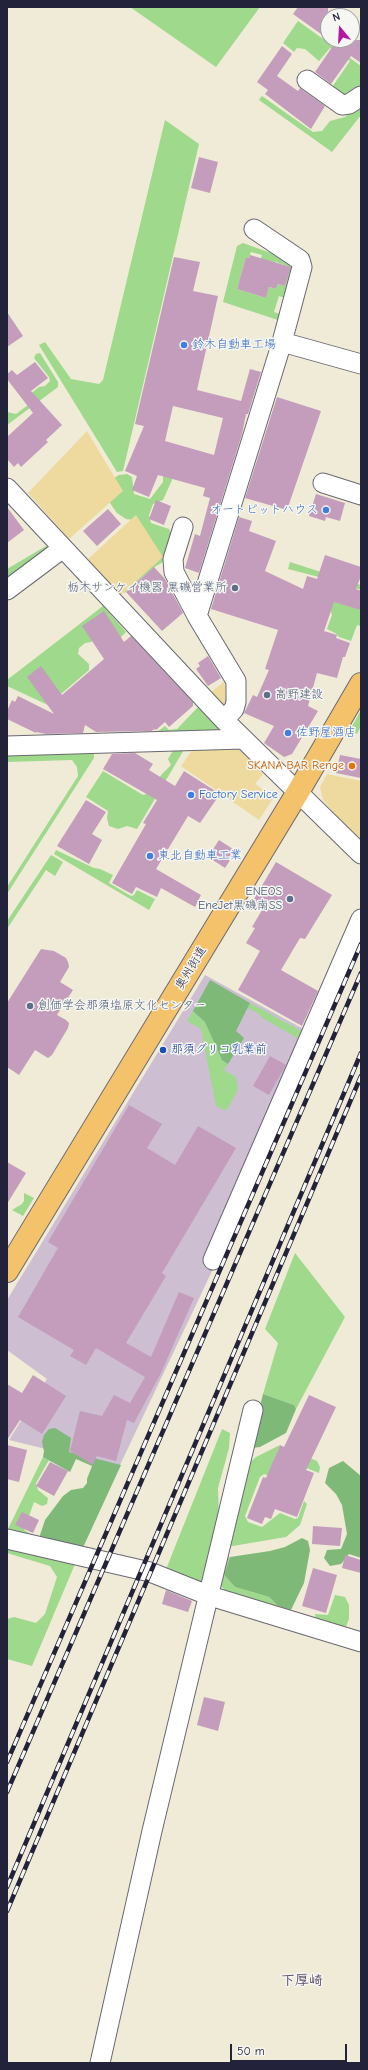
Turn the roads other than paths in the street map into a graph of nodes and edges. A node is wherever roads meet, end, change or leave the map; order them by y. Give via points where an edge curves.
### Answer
1 (307, 80) dead end
2 (361, 96) edge
3 (254, 229) dead end
4 (282, 342) junction
5 (361, 364) edge
6 (323, 483) dead end
7 (7, 488) edge
8 (361, 495) edge
9 (182, 527) dead end
10 (63, 548) junction
11 (7, 590) edge
12 (197, 616) junction
13 (361, 684) edge
14 (224, 720) junction
15 (243, 739) junction
16 (7, 746) edge
17 (298, 792) junction
18 (361, 854) edge
19 (361, 919) edge
20 (213, 1260) dead end
21 (7, 1271) edge
22 (253, 1410) dead end
23 (7, 1540) edge
24 (210, 1596) junction
25 (361, 1642) edge
26 (100, 2063) edge

1 - 2 street via 342,105 349,104
3 - 4 street via 300,260 302,267
4 - 5 street
4 - 12 street
6 - 8 street
7 - 10 street
9 - 12 street via 173,559 174,572
10 - 11 street
10 - 14 street
12 - 14 street via 236,681 234,709
13 - 17 main road, 奥州街道
14 - 15 street
15 - 16 street
15 - 17 street
17 - 18 street
17 - 21 main road, 奥州街道
19 - 20 street
22 - 24 street
23 - 24 street via 146,1570
24 - 25 street
24 - 26 street via 152,1831

